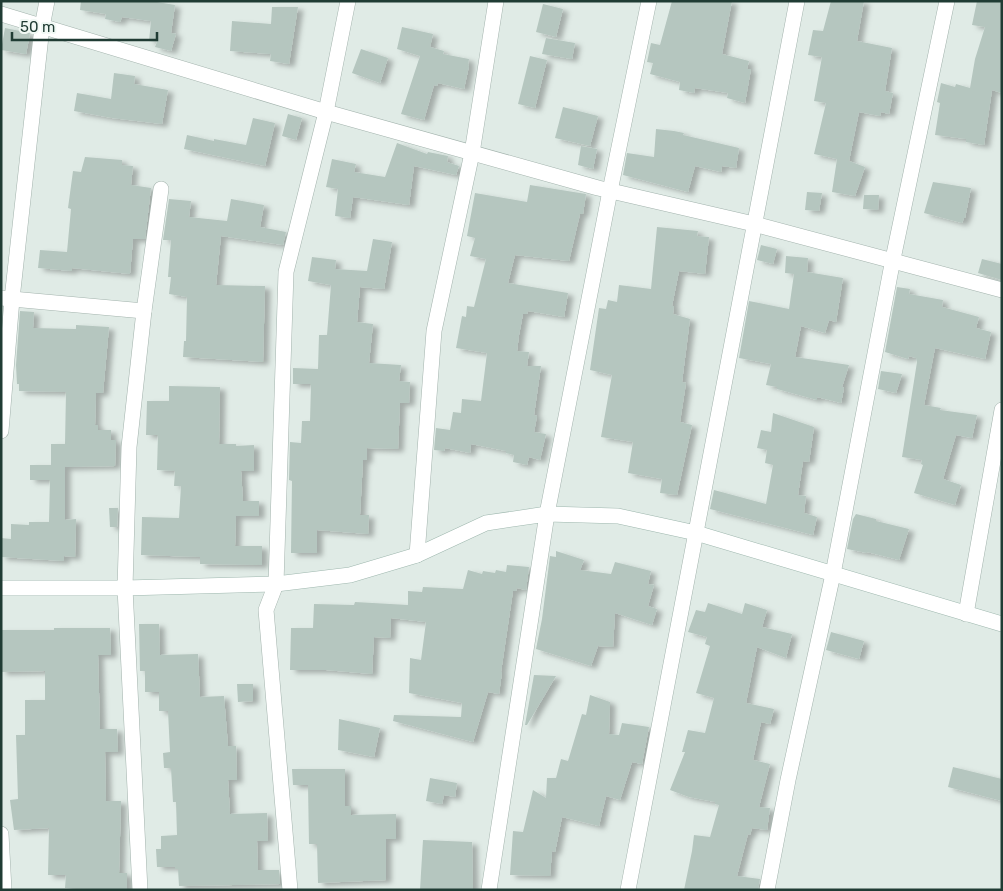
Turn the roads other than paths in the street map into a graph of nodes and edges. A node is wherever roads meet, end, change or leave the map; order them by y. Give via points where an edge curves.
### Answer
1 (48, 1) edge
2 (348, 1) edge
3 (496, 1) edge
4 (650, 1) edge
5 (797, 1) edge
6 (947, 1) edge
7 (1, 14) edge
8 (42, 26) junction
9 (326, 112) junction
10 (472, 153) junction
11 (161, 189) dead end
12 (610, 191) junction
13 (754, 224) junction
14 (892, 259) junction
15 (1002, 290) edge
16 (6, 299) edge
17 (144, 311) junction
18 (1002, 410) edge
19 (1, 431) edge
20 (547, 514) junction
21 (696, 533) junction
22 (417, 555) junction
23 (833, 574) junction
24 (276, 584) junction
25 (1, 588) edge
26 (125, 588) junction
27 (966, 614) junction
28 (1002, 624) edge
29 (1, 834) edge
30 (4, 890) edge
31 (140, 890) edge
32 (290, 890) edge
33 (489, 890) edge
34 (628, 890) edge
35 (767, 890) edge

1 - 8 street
2 - 9 street
3 - 10 street
4 - 12 street
5 - 13 street
6 - 14 street
7 - 8 street
8 - 9 street
8 - 16 street
9 - 10 street
9 - 24 street via 286,272
10 - 12 street
10 - 22 street via 434,331
11 - 17 street
12 - 13 street
12 - 20 street
13 - 14 street
13 - 21 street
14 - 15 street
14 - 23 street
16 - 17 street
16 - 19 street
17 - 26 street via 129,446
18 - 27 street
20 - 21 street via 618,516
20 - 22 street via 486,523
20 - 33 street
21 - 23 street
21 - 34 street
22 - 24 street via 350,575
23 - 27 street
23 - 35 street
24 - 26 street
24 - 32 street via 266,610
25 - 26 street
26 - 31 street
27 - 28 street
29 - 30 street

